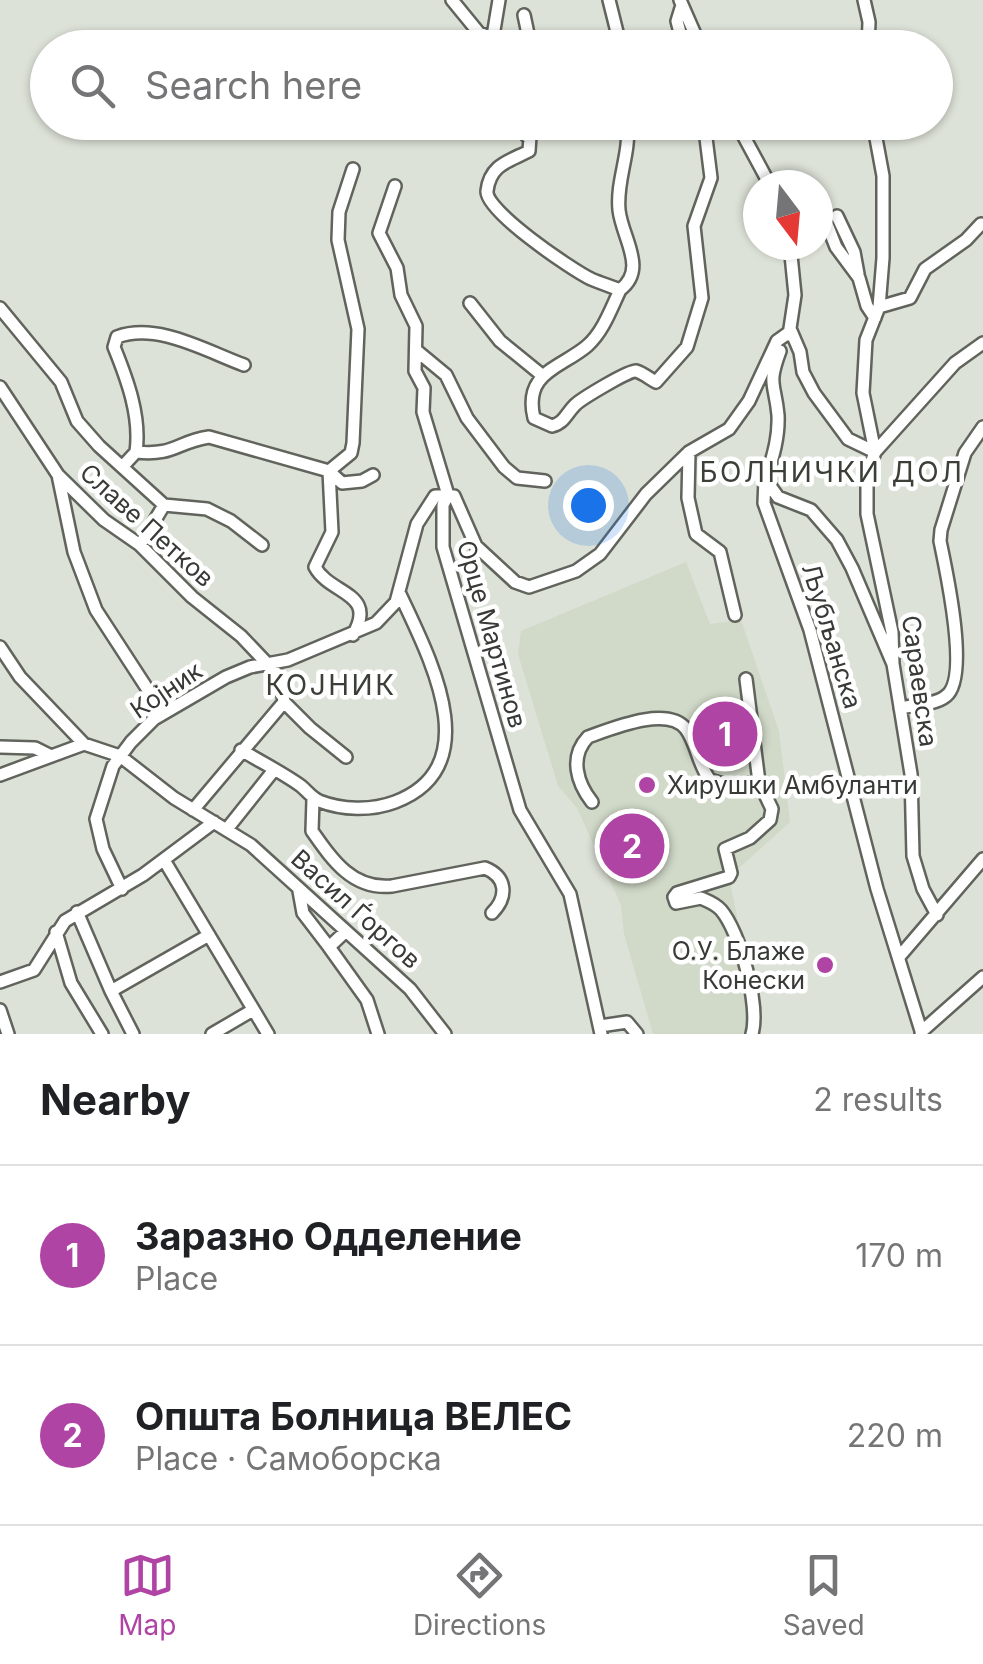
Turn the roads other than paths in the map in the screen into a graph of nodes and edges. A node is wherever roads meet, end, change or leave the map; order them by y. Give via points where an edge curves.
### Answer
1 (452, 0) edge
2 (500, 0) edge
3 (609, 0) edge
4 (863, 0) edge
5 (680, 4) edge
6 (524, 16) dead end
7 (477, 30) edge
8 (494, 30) edge
9 (528, 30) edge
10 (616, 30) edge
11 (679, 30) edge
12 (692, 30) edge
13 (868, 30) edge
14 (530, 140) edge
15 (628, 140) edge
16 (707, 140) edge
17 (746, 140) edge
18 (875, 140) edge
19 (352, 169) dead end
20 (762, 170) edge
21 (396, 186) dead end
22 (837, 216) dead end
23 (981, 224) edge
24 (833, 239) edge
25 (792, 260) edge
26 (859, 278) junction
27 (620, 290) junction
28 (470, 304) dead end
29 (0, 308) edge
30 (877, 313) junction
31 (791, 331) junction
32 (983, 343) edge
33 (417, 352) junction
34 (244, 365) dead end
35 (543, 376) junction
36 (0, 387) edge
37 (983, 428) edge
38 (136, 452) junction
39 (689, 452) junction
40 (876, 452) junction
41 (123, 466) junction
42 (329, 472) junction
43 (373, 475) dead end
44 (58, 476) junction
45 (765, 479) junction
46 (546, 481) dead end
47 (448, 495) junction
48 (164, 505) junction
49 (140, 545) junction
50 (262, 545) dead end
51 (399, 592) junction
52 (735, 615) dead end
53 (352, 634) junction
54 (0, 647) edge
55 (266, 664) junction
56 (893, 664) junction
57 (746, 679) dead end
58 (284, 702) junction
59 (900, 708) junction
60 (163, 713) junction
61 (84, 744) junction
62 (0, 747) edge
63 (242, 750) junction
64 (49, 755) junction
65 (120, 756) junction
66 (346, 756) dead end
67 (274, 770) junction
68 (0, 775) edge
69 (759, 782) junction
70 (313, 799) junction
71 (592, 802) dead end
72 (193, 810) junction
73 (214, 822) junction
74 (227, 829) junction
75 (983, 859) edge
76 (164, 860) junction
77 (298, 887) junction
78 (122, 889) junction
79 (77, 912) junction
80 (492, 912) dead end
81 (937, 915) junction
82 (56, 932) junction
83 (345, 932) junction
84 (210, 935) junction
85 (329, 947) junction
86 (899, 956) junction
87 (983, 977) edge
88 (0, 982) edge
89 (111, 992) junction
90 (0, 1010) edge
91 (253, 1010) junction
92 (600, 1030) edge
93 (922, 1033) edge
94 (8, 1034) edge
95 (102, 1034) edge
96 (133, 1034) edge
97 (212, 1034) edge
98 (268, 1034) edge
99 (378, 1034) edge
100 (445, 1034) edge
101 (637, 1034) edge
102 (752, 1034) edge

1 - 7 street
2 - 8 street
3 - 10 street
4 - 13 street
5 - 11 street
5 - 12 street
6 - 9 street
14 - 27 street via 526,154 496,169 488,202 588,278
15 - 27 street via 618,205 635,267 632,281
16 - 35 street via 709,186 694,226 704,287 680,357 656,382 628,371 580,400 558,425 534,418 533,395
17 - 20 street
18 - 30 street, Сараевска via 884,188
19 - 42 street via 338,240 358,330 353,443
21 - 33 street, Орце Мартинов via 380,240 397,268
22 - 26 street
23 - 30 street via 926,268 910,298
24 - 26 street
25 - 31 street
26 - 30 street via 867,306
27 - 35 street via 590,343
28 - 35 street via 500,341
29 - 41 street via 60,382 77,421
30 - 40 street, Сараевска via 866,340 863,393
31 - 39 street via 778,342 729,429
31 - 40 street via 810,386 848,439
31 - 45 street via 770,386 777,426
32 - 40 street via 955,363
33 - 46 street via 446,375 466,418 510,473
33 - 47 street, Орце Мартинов via 423,412
34 - 38 street via 158,334 117,337 114,347 138,430
36 - 44 street, Славе Петков
37 - 59 street via 965,453 940,541 956,651 952,690 945,698
38 - 41 street
38 - 42 street via 160,454 209,437
39 - 47 street via 600,554 576,571 529,587 476,546 460,504
39 - 52 street via 696,534 720,552
40 - 56 street, Сараевска via 867,475 866,514
41 - 48 street
42 - 43 street via 342,483
42 - 53 street via 332,532 314,567 360,607
44 - 49 street, Славе Петков
44 - 60 street via 74,552 96,610
45 - 56 street, Љубљанска via 778,497 811,510 837,540
45 - 86 street, Љубљанска via 764,503 810,630
47 - 51 street via 435,496 417,524
47 - 92 street, Орце Мартинов via 441,536 454,592 520,810 570,894
48 - 49 street
48 - 50 street via 207,509
49 - 55 street, Славе Петков
51 - 53 street, Којник via 376,624
51 - 70 street via 441,688 442,753 423,785 386,805
53 - 55 street, Којник
54 - 61 street
55 - 58 street, Славе Петков via 282,682
55 - 60 street, Којник via 226,677
56 - 59 street, Сараевска
57 - 69 street
58 - 63 street
58 - 66 street
59 - 81 street, Сараевска via 911,774 912,856
60 - 65 street, Којник
61 - 64 street
61 - 65 street, Васил Ѓоргов
62 - 64 street
63 - 67 street
63 - 72 street
64 - 68 street
65 - 72 street, Васил Ѓоргов
65 - 78 street, Којник via 96,820
67 - 70 street
67 - 74 street
69 - 71 street via 730,786 710,780 684,727 654,718 581,744 577,774
69 - 102 street via 770,820 725,850 730,877 674,897 676,903 700,898 723,912 755,1002
70 - 80 street via 312,831 353,880 392,886 490,869 504,890
72 - 73 street, Васил Ѓоргов
73 - 74 street, Васил Ѓоргов
73 - 76 street
74 - 77 street, Васил Ѓоргов
75 - 81 street
76 - 78 street
76 - 84 street
77 - 83 street, Васил Ѓоргов
77 - 85 street via 303,913
78 - 79 street
79 - 82 street
79 - 89 street
81 - 86 street
82 - 88 street via 34,970
82 - 95 street via 71,983
83 - 85 street
83 - 100 street, Васил Ѓоргов via 410,989
84 - 89 street
84 - 91 street
85 - 99 street via 366,1000
86 - 93 street, Љубљанска
87 - 93 street
89 - 96 street
90 - 94 street
91 - 97 street
91 - 98 street
92 - 101 street via 627,1022

